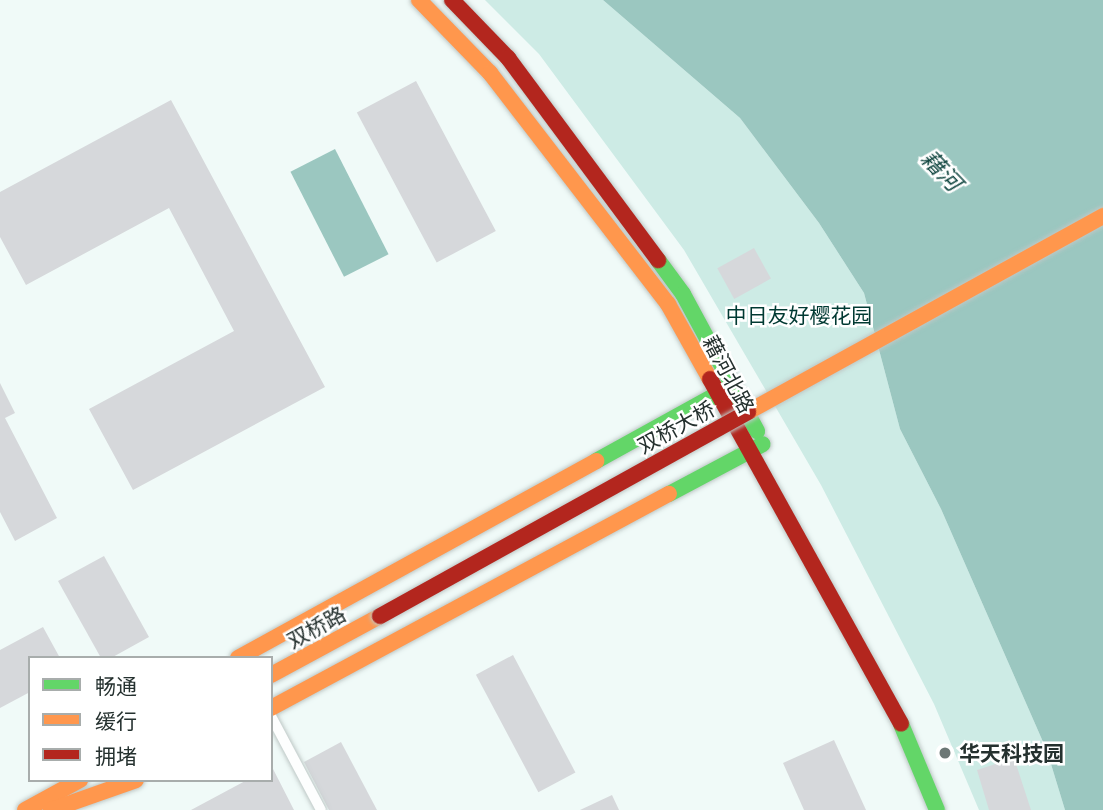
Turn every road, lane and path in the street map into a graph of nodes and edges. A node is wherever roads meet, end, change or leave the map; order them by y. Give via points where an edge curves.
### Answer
1 (419, 0) edge
2 (452, 0) edge
3 (1103, 216) edge
4 (733, 386) junction
5 (716, 395) junction
6 (764, 444) junction
7 (748, 453) junction
8 (833, 564) dead end
9 (380, 616) joint
10 (242, 656) edge
11 (273, 674) edge
12 (273, 707) edge
13 (273, 720) edge
14 (935, 759) dead end
15 (45, 782) edge
16 (75, 782) edge
17 (130, 782) edge
18 (12, 810) edge
19 (25, 810) edge
20 (51, 810) edge
21 (321, 810) edge
22 (937, 810) edge
23 (956, 810) edge

1 - 5 main road, 藉河北路 via 490,73 668,304
2 - 4 main road, 藉河北路 via 508,58 683,294
3 - 9 main road, 双桥大桥, bridge
4 - 5 main road
4 - 6 main road, 藉河北路
5 - 7 main road, 藉河北路
5 - 10 main road
6 - 7 main road
6 - 8 main road, 藉河北路
7 - 12 main road
7 - 22 main road, 藉河北路 via 892,703
9 - 11 main road, 双桥路
13 - 21 lane
14 - 23 main road
15 - 18 main road
16 - 19 main road
17 - 20 main road

